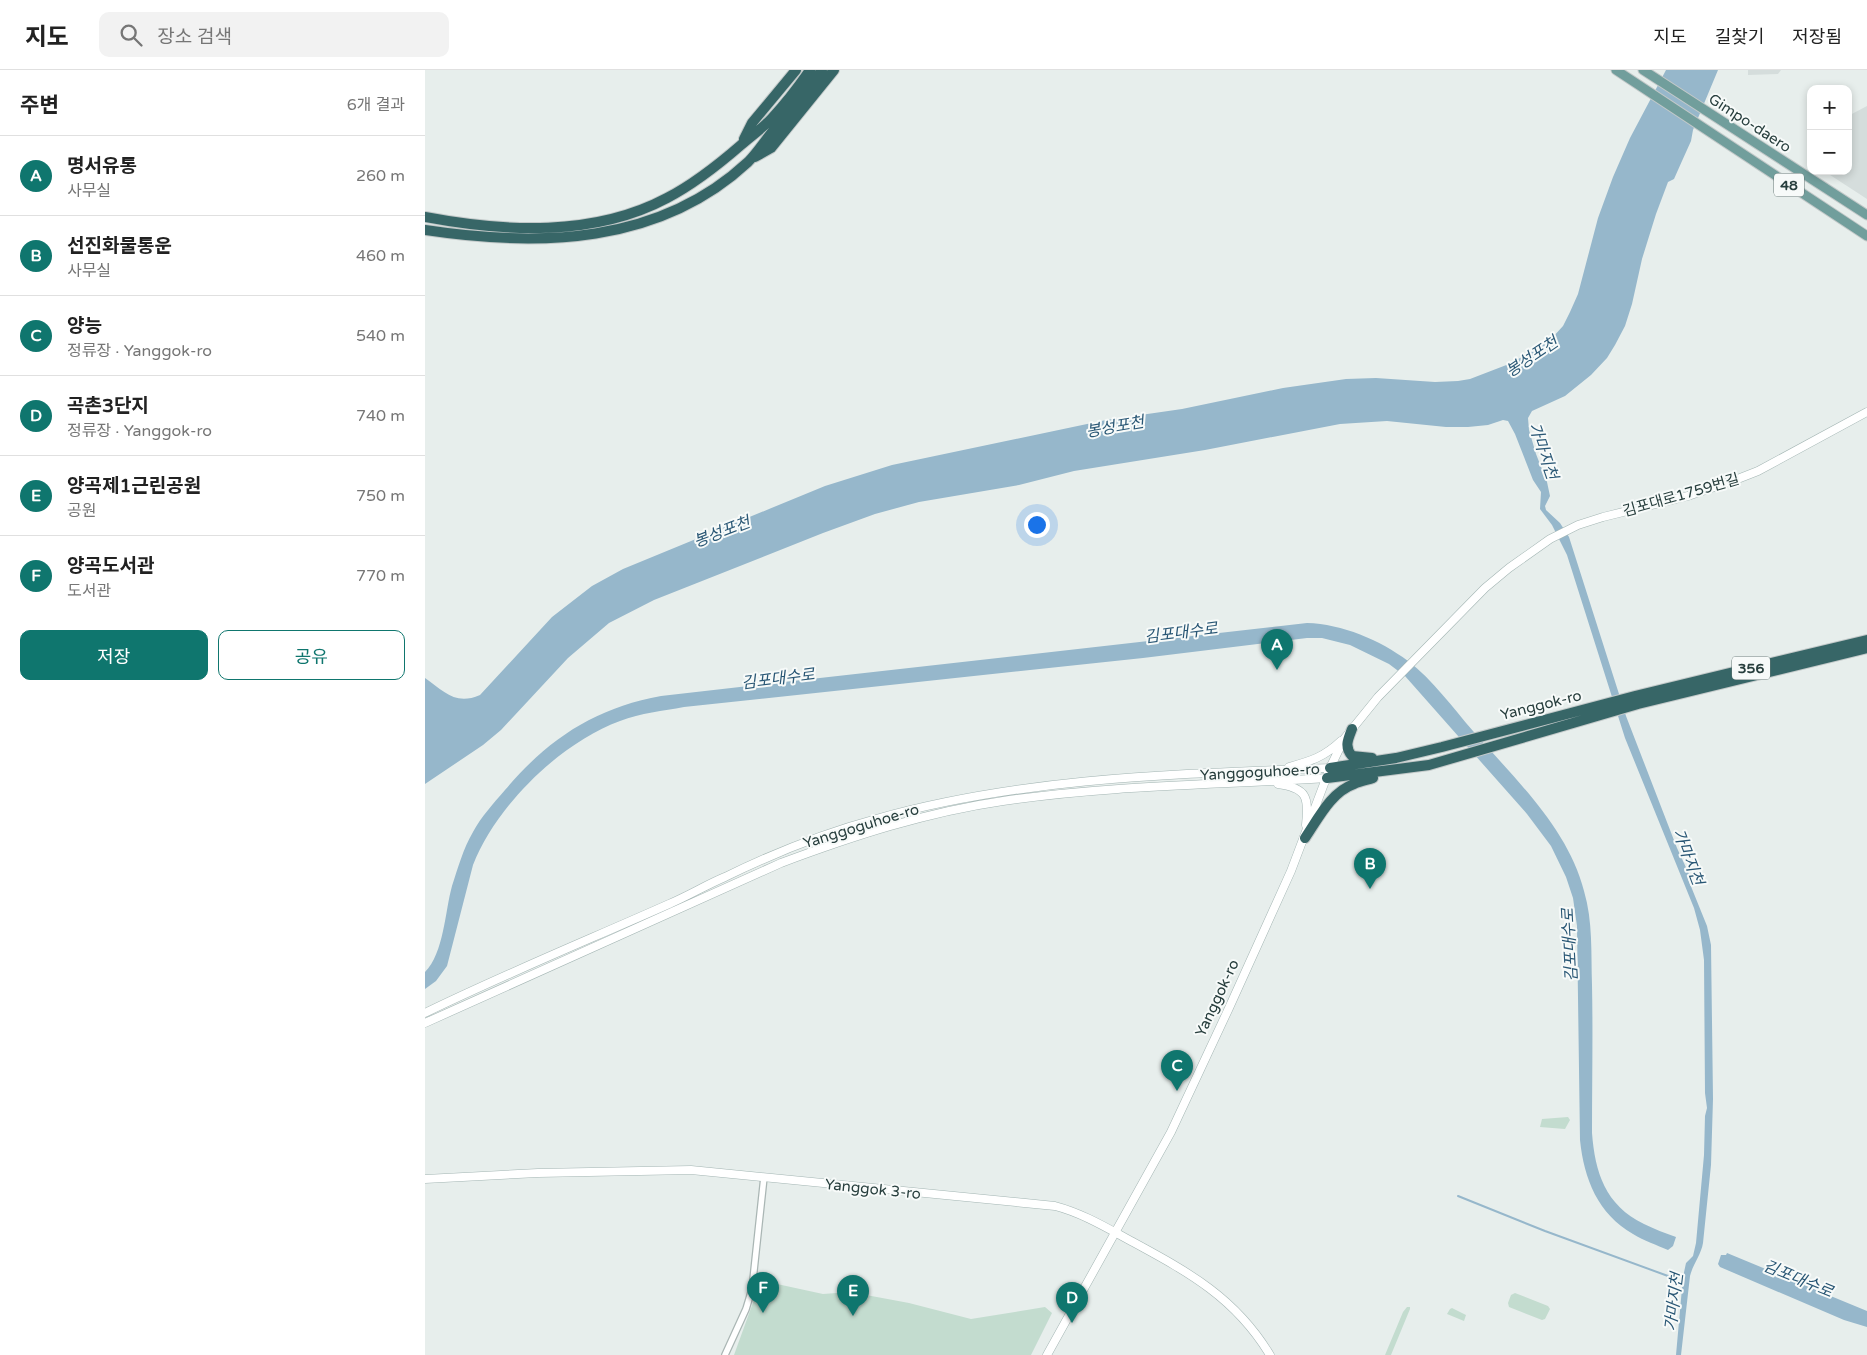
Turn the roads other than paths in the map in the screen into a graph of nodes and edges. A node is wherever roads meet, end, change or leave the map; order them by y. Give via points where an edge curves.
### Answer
1 (796, 70) edge
2 (803, 70) edge
3 (810, 70) edge
4 (821, 70) edge
5 (827, 70) edge
6 (834, 70) edge
7 (1616, 70) edge
8 (1643, 70) edge
9 (741, 144) junction
10 (749, 160) junction
11 (1867, 215) edge
12 (425, 217) edge
13 (425, 230) edge
14 (1867, 236) edge
15 (1867, 412) edge
16 (1867, 640) edge
17 (1867, 648) edge
18 (1636, 700) junction
19 (1603, 709) junction
20 (1352, 729) junction
21 (1344, 738) junction
22 (1396, 758) junction
23 (1429, 765) junction
24 (1276, 770) junction
25 (1329, 773) junction
26 (1253, 783) junction
27 (1305, 838) junction
28 (425, 1013) edge
29 (427, 1022) edge
30 (764, 1177) junction
31 (425, 1179) edge
32 (1116, 1233) junction
33 (725, 1355) edge
34 (1047, 1355) edge
35 (1271, 1355) edge

1 - 9 highway via 752,123
2 - 9 highway
3 - 9 highway via 772,118
4 - 10 highway
5 - 10 highway via 766,147
6 - 10 highway via 771,148
7 - 14 main road, Gimpo-daero / 48
8 - 11 main road, Gimpo-daero / 48
9 - 12 highway via 707,172 666,198 614,218 547,228 492,227
10 - 13 highway via 727,180 687,204 623,229 593,235 533,239 489,238
15 - 20 street, 김포대로1759번길 via 1735,480 1688,496 1603,517 1550,539 1485,588 1412,660
16 - 18 highway, 356
17 - 18 highway, 356
18 - 19 highway, 356
19 - 22 highway, Yanggok-ro / 356
19 - 23 highway, Yanggok-ro / 356
20 - 21 street
20 - 22 highway via 1347,746 1352,756
21 - 24 street via 1327,754
21 - 25 street
22 - 25 highway, 356
23 - 25 highway, 356
23 - 27 highway via 1353,784 1342,790
24 - 25 street, Yanggoguhoe-ro
24 - 28 street, Yanggoguhoe-ro via 1020,788 876,819 770,856
25 - 26 street, Yanggoguhoe-ro
25 - 27 street, Yanggok-ro
26 - 27 street via 1293,787 1302,792 1307,798 1308,812
26 - 29 street, Yanggoguhoe-ro via 1136,788 1002,801 836,842 781,863
27 - 32 street, Yanggok-ro via 1171,1132
30 - 31 street, Yanggok 3-ro via 677,1170
30 - 32 street, Yanggok 3-ro via 1046,1204 1073,1212
30 - 33 street via 752,1289
32 - 34 street, Yanggok-ro
32 - 35 street, Yanggok 3-ro via 1212,1289 1247,1323

